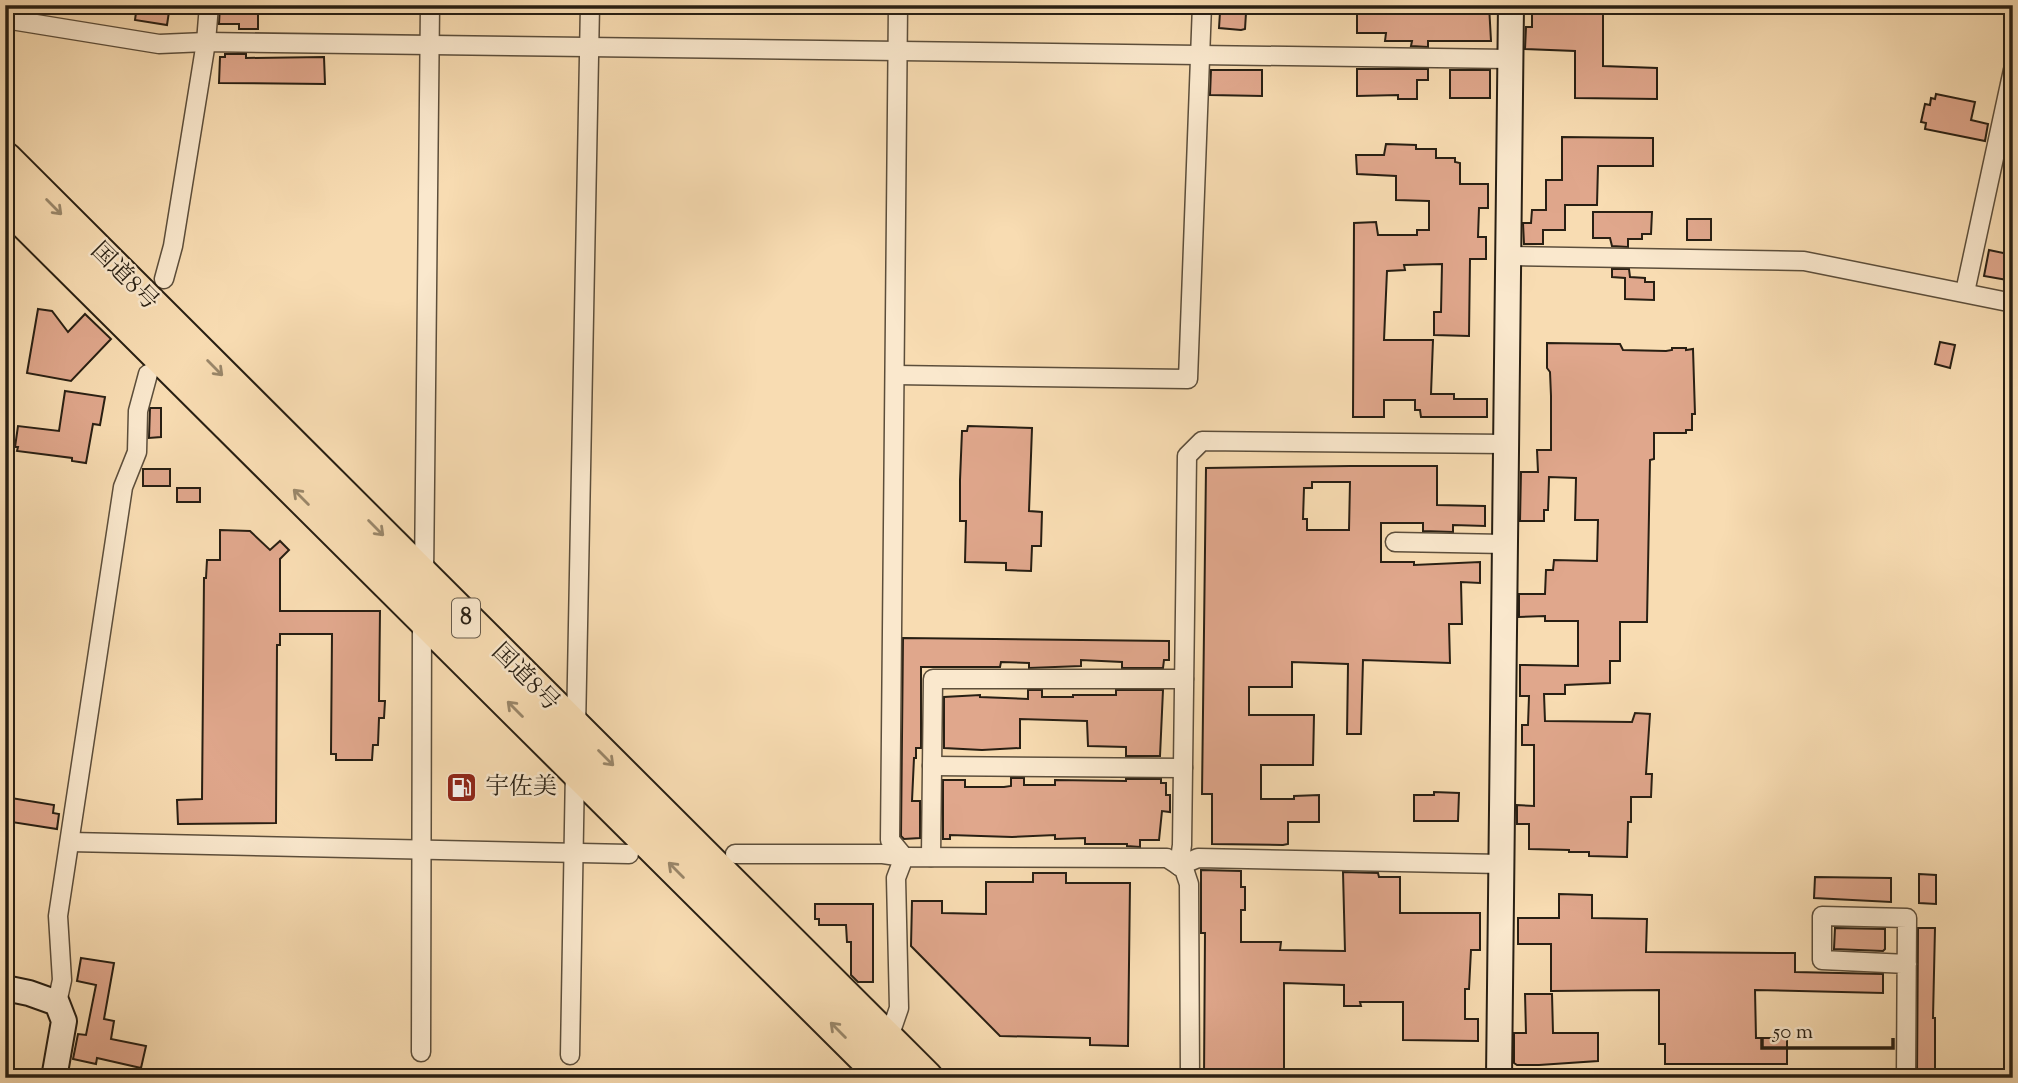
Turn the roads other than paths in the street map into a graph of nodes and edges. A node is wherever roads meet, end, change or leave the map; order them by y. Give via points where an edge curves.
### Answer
1 (209, 5) edge
2 (430, 5) edge
3 (590, 5) edge
4 (898, 5) edge
5 (1202, 5) edge
6 (1511, 5) edge
7 (5, 19) edge
8 (206, 42) junction
9 (430, 45) junction
10 (591, 47) junction
11 (898, 51) junction
12 (1200, 55) junction
13 (1510, 59) junction
14 (2013, 70) edge
15 (5, 159) edge
16 (5, 202) edge
17 (5, 215) edge
18 (1508, 256) junction
19 (81, 279) junction
20 (164, 279) dead end
21 (1965, 292) junction
22 (2013, 303) edge
23 (148, 374) dead end
24 (895, 374) junction
25 (1506, 444) junction
26 (1395, 542) dead end
27 (1505, 544) junction
28 (424, 577) junction
29 (422, 617) junction
30 (1184, 679) junction
31 (576, 729) junction
32 (932, 766) junction
33 (1183, 768) junction
34 (575, 769) junction
35 (70, 842) junction
36 (421, 850) junction
37 (573, 853) junction
38 (629, 854) dead end
39 (734, 854) dead end
40 (904, 857) junction
41 (930, 857) junction
42 (1501, 864) junction
43 (1179, 866) junction
44 (1907, 964) junction
45 (5, 988) edge
46 (57, 1003) junction
47 (888, 1040) junction
48 (421, 1052) dead end
49 (570, 1055) dead end
50 (54, 1078) edge
51 (886, 1078) edge
52 (926, 1078) edge
53 (1190, 1078) edge
54 (1499, 1078) edge
55 (1906, 1078) edge

1 - 8 street
2 - 9 street
3 - 10 street
4 - 11 street
5 - 12 street
6 - 13 street
7 - 8 street via 159,44
8 - 9 street
8 - 20 street
9 - 10 street
9 - 28 street
10 - 11 street
10 - 31 street
11 - 12 street
11 - 24 street
12 - 13 street
12 - 24 street via 1188,379
13 - 18 street
14 - 21 street
15 -> 28 highway, 国道8号 / 8
16 - 19 highway, 国道8号 / 8
17 - 19 street
18 - 21 street via 1804,261
18 - 25 street
29 -> 19 highway, 国道8号 / 8
21 - 22 street
23 - 35 street via 138,411 136,452 123,487
24 - 40 street via 890,840
25 - 27 street
25 - 30 street via 1202,441 1187,456
26 - 27 street
27 - 42 street
28 - 31 highway, 国道8号 / 8
34 -> 29 highway, 国道8号 / 8
29 - 36 street
30 - 32 street via 933,679
30 - 33 street
31 -> 47 highway, 国道8号 / 8
32 - 33 street
32 - 41 street
33 - 43 street
34 - 37 street
51 -> 34 highway, 国道8号 / 8
35 - 36 street
35 - 46 street via 58,916 62,980
36 - 37 street
36 - 48 street
37 - 38 street
37 - 49 street
39 - 40 street
40 - 41 street
40 - 47 street via 896,878 899,1008
41 - 43 street via 1167,858
42 - 43 street via 1198,858
42 - 54 street
43 - 53 street via 1189,884
44 - 44 street via 1907,918 1822,916 1822,960
44 - 55 street
45 - 46 street
46 - 50 street via 64,1021
47 - 52 highway, 国道8号 / 8

